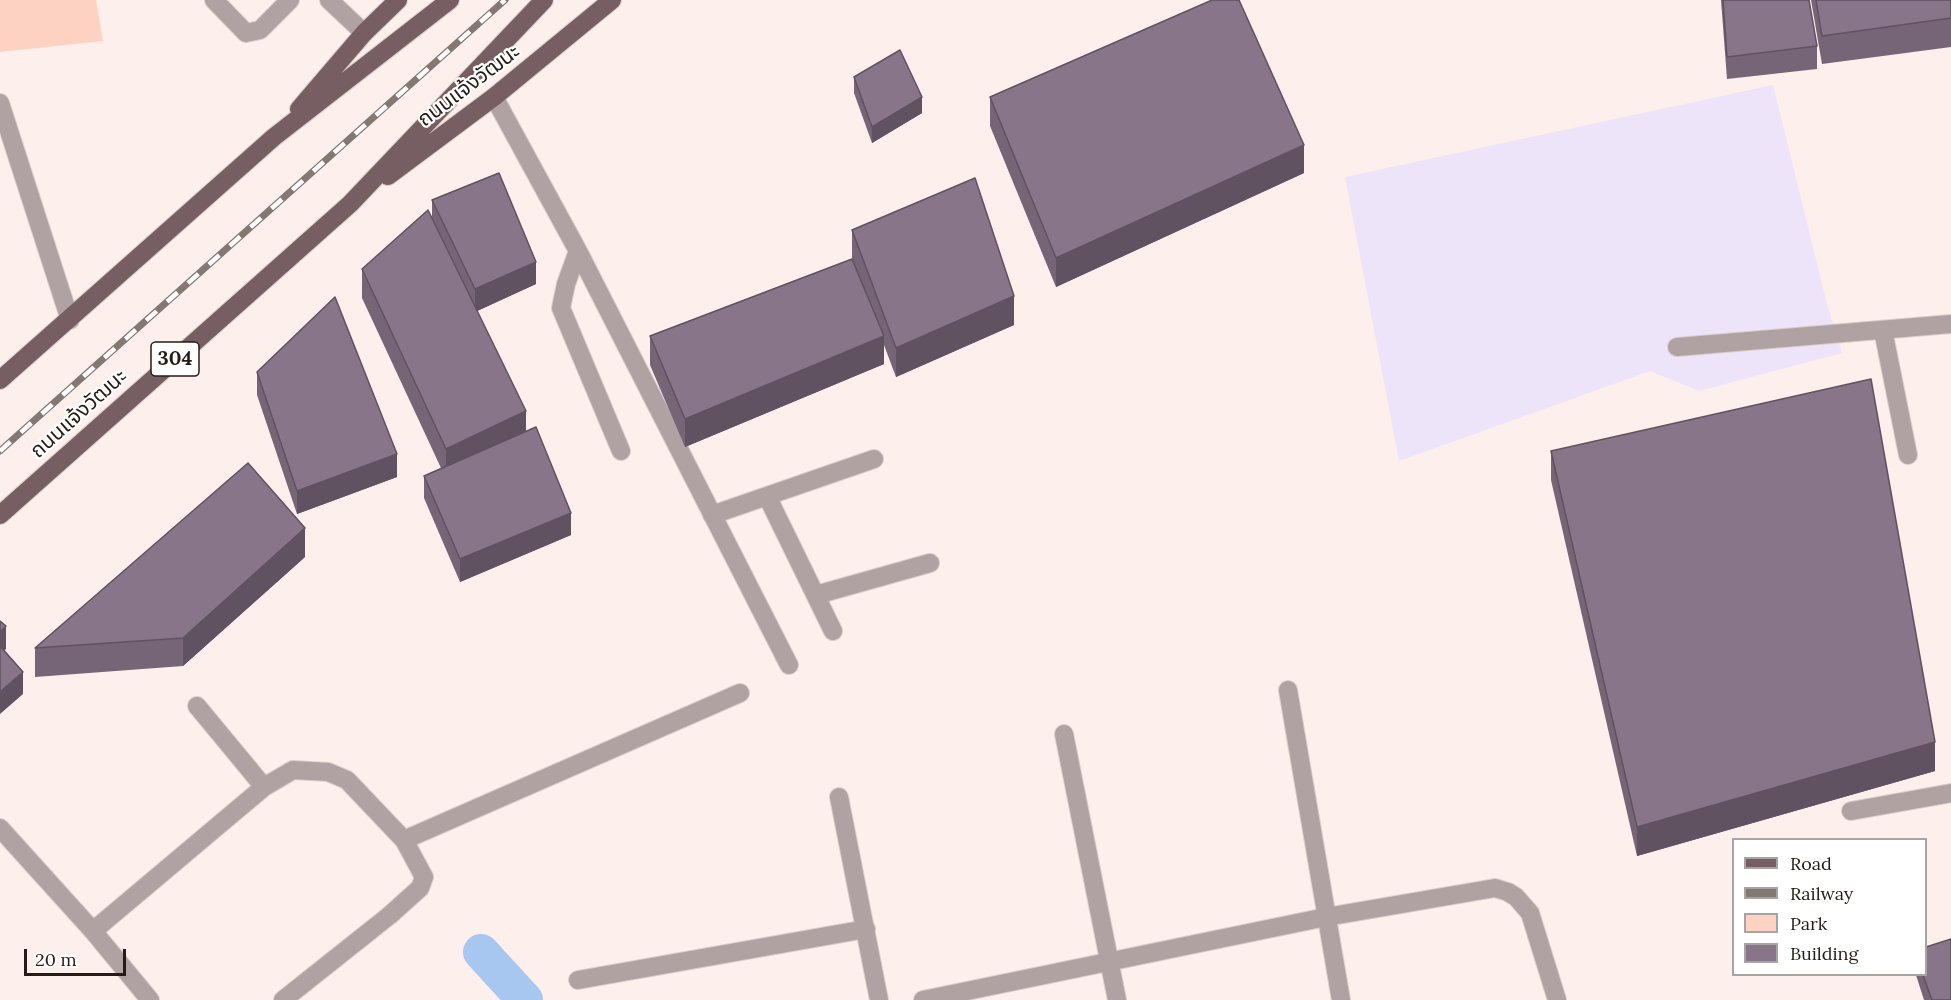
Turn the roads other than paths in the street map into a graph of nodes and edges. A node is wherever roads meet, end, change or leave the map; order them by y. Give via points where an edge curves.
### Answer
1 (214, 0) edge
2 (290, 0) edge
3 (330, 0) edge
4 (398, 0) edge
5 (450, 0) edge
6 (544, 0) edge
7 (612, 0) edge
8 (364, 33) junction
9 (494, 97) junction
10 (0, 103) edge
11 (274, 137) junction
12 (350, 204) junction
13 (578, 251) junction
14 (70, 320) junction
15 (1951, 324) edge
16 (1883, 330) junction
17 (1677, 347) dead end
18 (0, 380) edge
19 (621, 451) dead end
20 (1908, 455) dead end
21 (873, 459) dead end
22 (767, 496) junction
23 (712, 514) junction
24 (0, 515) edge
25 (930, 562) dead end
26 (816, 596) junction
27 (833, 631) dead end
28 (789, 665) dead end
29 (1288, 690) dead end
30 (740, 693) dead end
31 (197, 706) dead end
32 (1064, 734) dead end
33 (264, 787) junction
34 (1951, 793) edge
35 (839, 797) dead end
36 (1851, 811) dead end
37 (0, 828) edge
38 (404, 840) junction
39 (1326, 917) junction
40 (866, 928) junction
41 (93, 931) junction
42 (1109, 962) junction
43 (578, 980) dead end
44 (150, 1000) edge
45 (283, 1000) edge
46 (879, 1000) edge
47 (923, 1000) edge
48 (1117, 1000) edge
49 (1341, 1000) edge
50 (1557, 1000) edge

1 - 2 street via 246,33 260,30
3 - 8 street
4 - 8 main road
5 - 11 main road
6 - 12 main road, ถนนแจ้งวัฒนะ
7 - 9 main road, ถนนแจ้งวัฒนะ / 304
8 - 11 main road
9 - 12 main road, ถนนแจ้งวัฒนะ / 304
9 - 13 street
10 - 14 street
11 - 14 main road
12 - 24 main road, ถนนแจ้งวัฒนะ / 304
13 - 19 street via 561,308
13 - 23 street
14 - 18 main road
15 - 16 street
16 - 17 street
16 - 20 street
21 - 22 street
22 - 23 street
22 - 26 street
23 - 28 street
25 - 26 street
26 - 27 street
29 - 39 street
30 - 38 street
31 - 33 street
32 - 42 street
33 - 38 street via 293,770 328,772 347,780
33 - 41 street
34 - 36 street
35 - 40 street
37 - 41 street
38 - 45 street via 424,877 420,888
39 - 42 street
39 - 49 street
39 - 50 street via 1495,888 1508,892 1530,913
40 - 43 street
40 - 46 street
41 - 44 street
42 - 47 street
42 - 48 street

